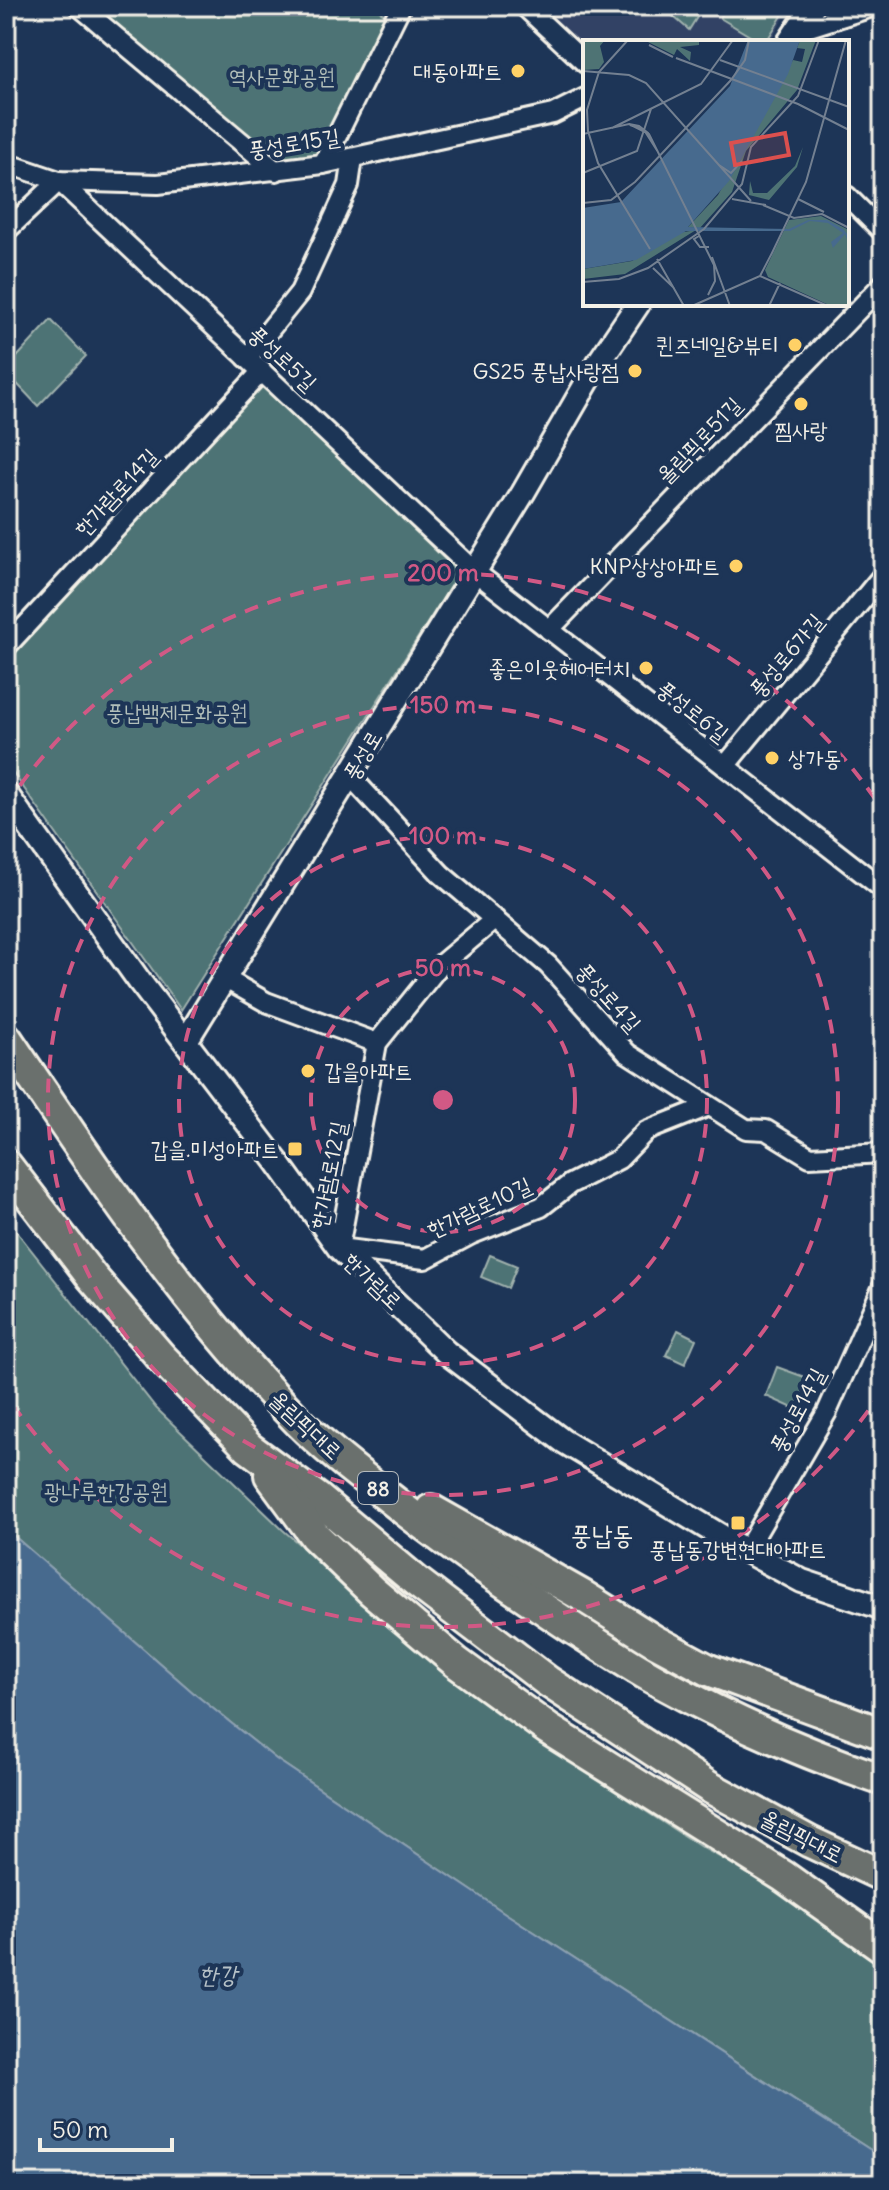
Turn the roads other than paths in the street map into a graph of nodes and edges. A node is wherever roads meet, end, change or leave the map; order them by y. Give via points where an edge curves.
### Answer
1 (79, 6) edge
2 (401, 6) edge
3 (524, 6) edge
4 (813, 6) edge
5 (875, 6) edge
6 (793, 36) edge
7 (583, 61) edge
8 (583, 99) edge
9 (353, 158) junction
10 (6, 163) edge
11 (323, 164) junction
12 (276, 171) junction
13 (59, 181) junction
14 (849, 198) edge
15 (6, 231) edge
16 (883, 232) edge
17 (883, 284) edge
18 (637, 306) edge
19 (247, 358) junction
20 (262, 371) junction
21 (474, 571) junction
22 (883, 575) edge
23 (549, 630) junction
24 (6, 647) edge
25 (725, 766) junction
26 (350, 776) junction
27 (6, 794) edge
28 (883, 889) edge
29 (495, 919) junction
30 (224, 978) junction
31 (6, 1038) edge
32 (186, 1041) junction
33 (377, 1043) junction
34 (709, 1106) junction
35 (883, 1153) edge
36 (6, 1165) edge
37 (339, 1248) junction
38 (883, 1286) edge
39 (249, 1448) junction
40 (346, 1462) junction
41 (746, 1551) junction
42 (883, 1608) edge
43 (883, 1734) edge
44 (883, 1780) edge
45 (783, 1876) junction
46 (883, 1876) edge
47 (883, 1929) edge
48 (883, 1947) edge

1 - 12 street
2 - 11 street
3 - 7 street
4 - 6 street
5 - 6 street
8 - 9 street, 풍성로15길 via 553,114
9 - 11 street, 풍성로15길
9 - 19 street via 349,185 300,292
10 - 13 street, 풍성로15길
11 - 12 street, 풍성로15길
12 - 13 street, 풍성로15길 via 158,184
13 - 15 street
13 - 19 street, 풍성로5길
14 - 16 street
17 - 23 street, 올림픽로51길
18 - 21 street, 풍성로
19 - 20 street, 풍성로5길
20 - 21 street, 풍성로5길
20 - 24 street, 한가람로14길
21 - 23 street, 풍성로6길
21 - 26 street, 풍성로
22 - 25 street, 풍성로6가길
23 - 25 street, 풍성로6길
25 - 28 street, 풍성로6길
26 - 29 street, 풍성로4길 via 441,874
26 - 30 street, 풍성로
27 - 32 street, 한가람로
29 - 33 street, 한가람로12길 via 439,966
29 - 34 street, 풍성로4길 via 548,965 627,1053
30 - 32 street, 풍성로
30 - 33 street via 266,1002
31 - 40 highway, 올림픽대로 / 88 via 170,1272 265,1385
32 - 37 street, 한가람로
33 - 37 street, 한가람로12길
34 - 35 street, 풍성로4길 via 746,1129 766,1130 810,1157
34 - 37 street, 한가람로10길 via 646,1131 619,1159 570,1184 541,1207 425,1259
36 - 39 highway, 올림픽대로 / 88 via 112,1300
37 - 41 street, 한가람로 via 446,1352 563,1441
38 - 41 street, 풍성로14길 via 827,1412
39 - 45 highway via 315,1536 456,1662 548,1729
39 - 46 highway, 올림픽대로 / 88 via 559,1689 709,1787
40 - 43 highway via 709,1670
40 - 44 highway, 올림픽대로 / 88 via 498,1579 658,1682 790,1746
41 - 42 street, 한가람로 via 802,1581
45 - 47 highway
45 - 48 highway

